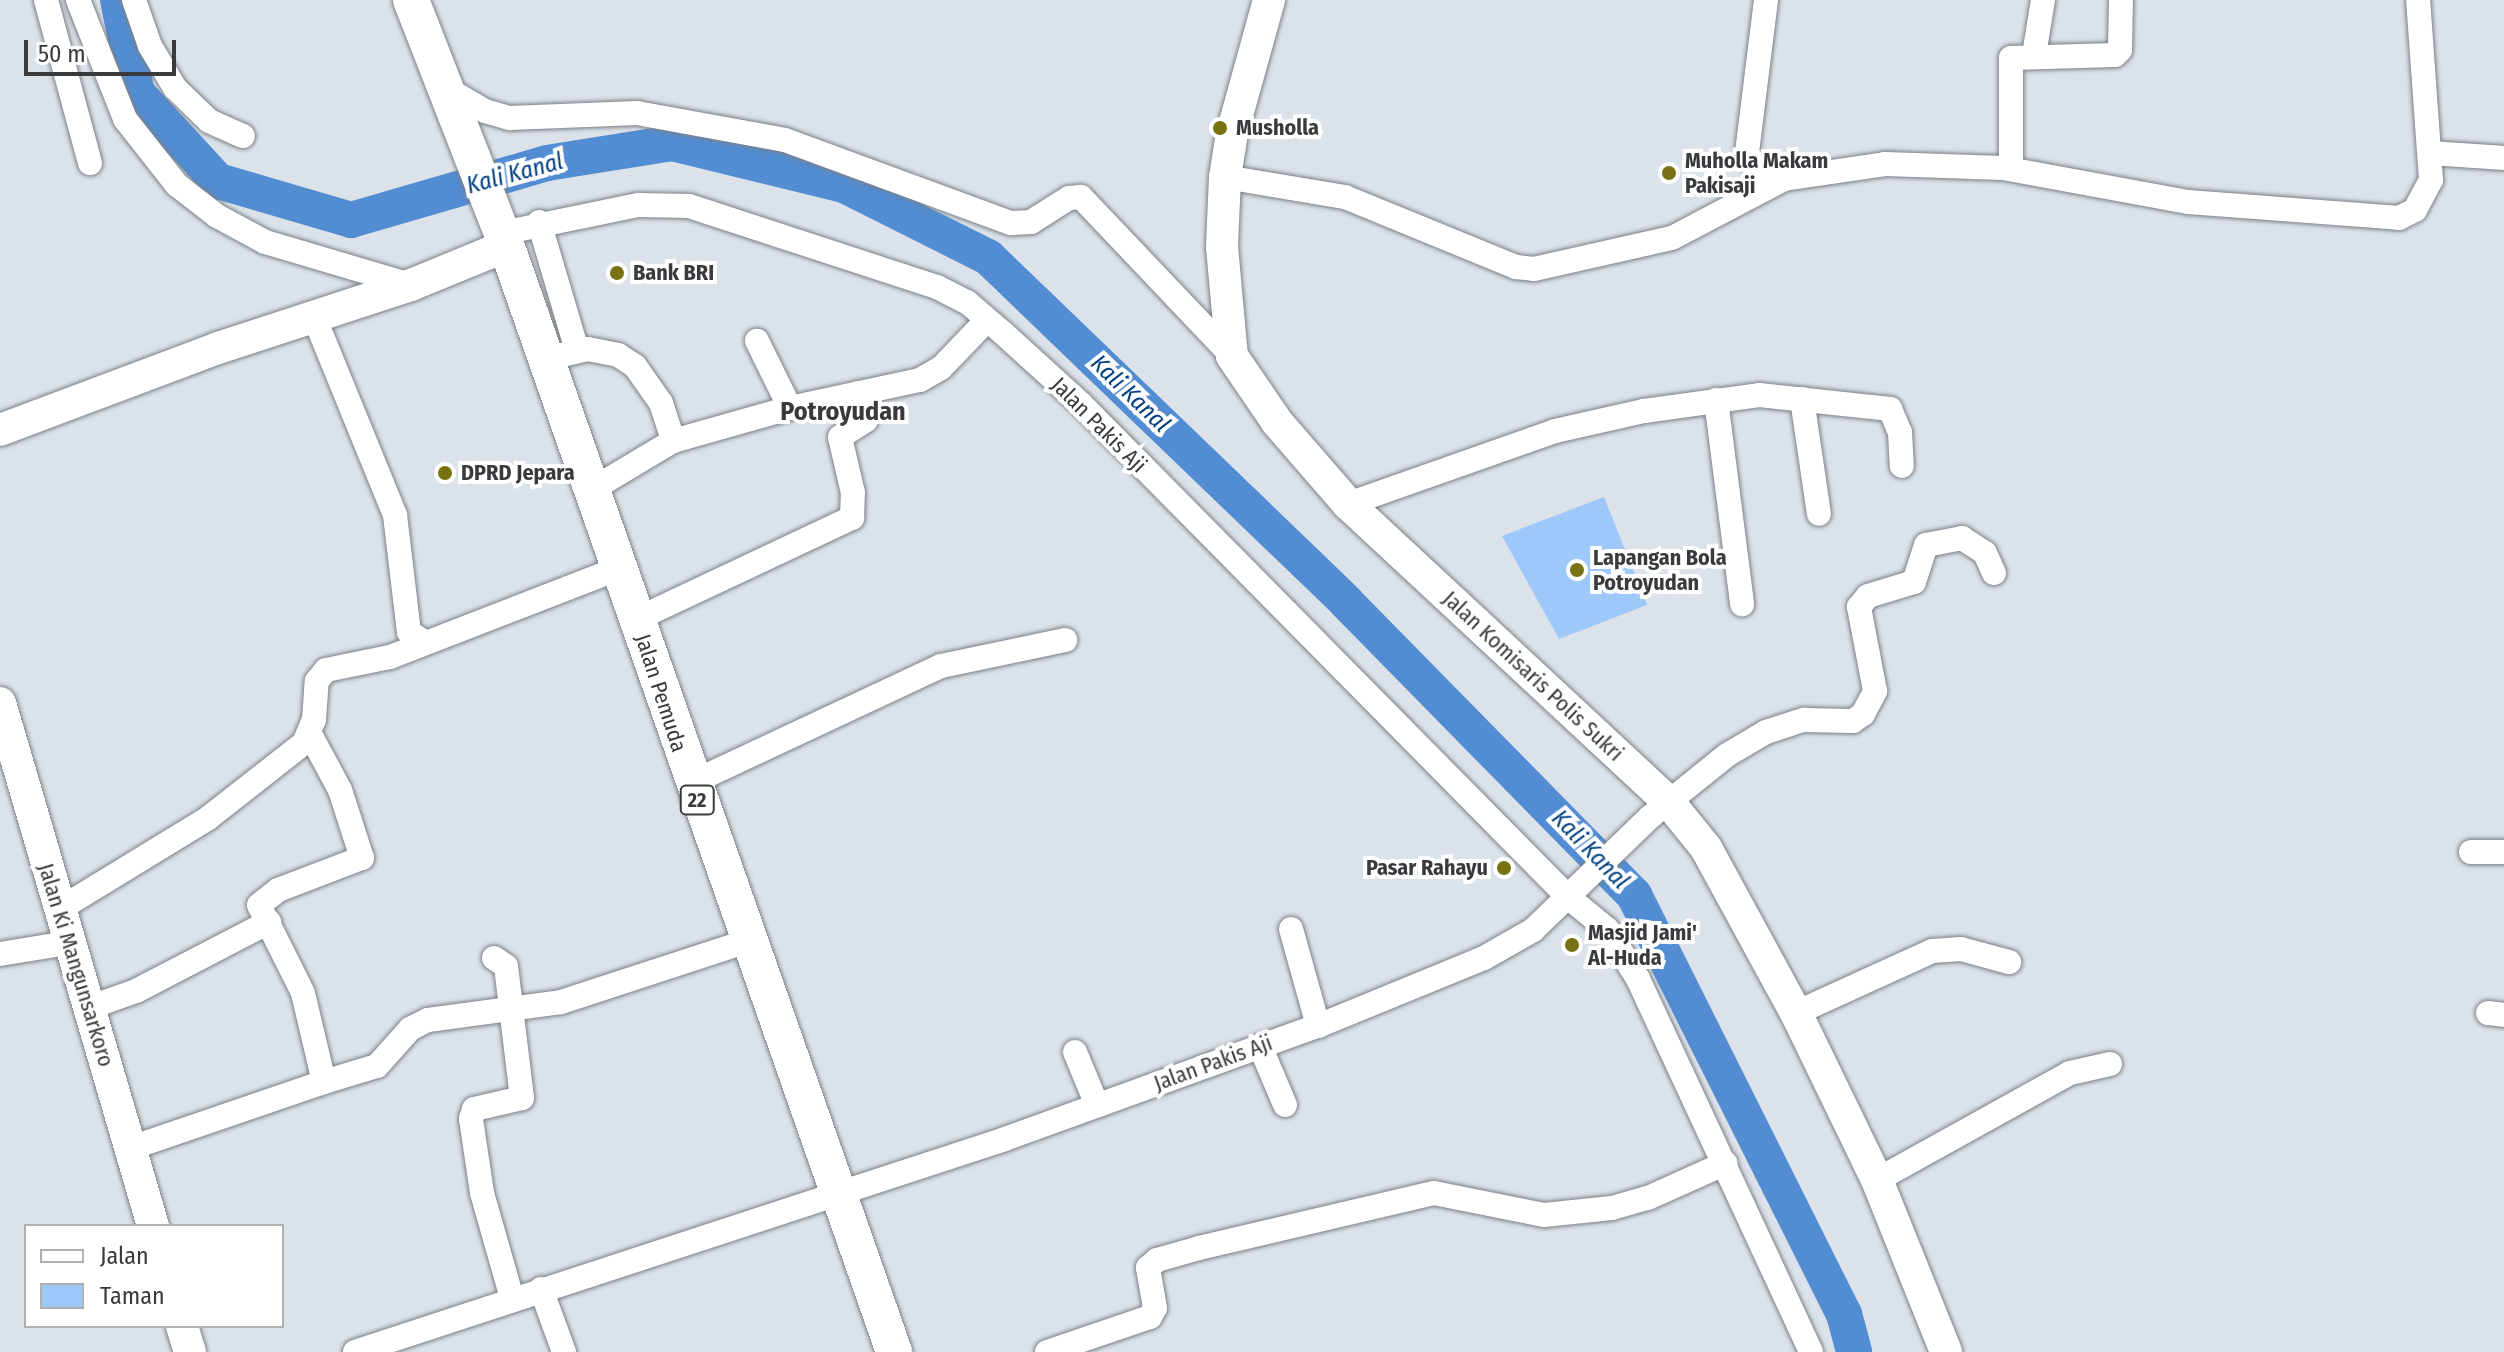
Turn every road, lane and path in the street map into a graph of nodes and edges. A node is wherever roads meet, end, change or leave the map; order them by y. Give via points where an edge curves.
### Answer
1 (46, 0) edge
2 (78, 0) edge
3 (134, 0) edge
4 (411, 0) edge
5 (1269, 0) edge
6 (1766, 0) edge
7 (2043, 0) edge
8 (2121, 0) edge
9 (2418, 0) edge
10 (2034, 55) junction
11 (451, 100) junction
12 (243, 136) dead end
13 (2431, 153) junction
14 (2504, 158) edge
15 (90, 163) dead end
16 (2011, 169) junction
17 (1807, 173) junction
18 (1225, 177) junction
19 (539, 222) junction
20 (500, 231) junction
21 (411, 285) junction
22 (315, 319) junction
23 (987, 320) junction
24 (757, 341) dead end
25 (561, 354) junction
26 (1232, 356) junction
27 (858, 393) junction
28 (1802, 399) junction
29 (1716, 400) junction
30 (790, 408) junction
31 (0, 430) edge
32 (673, 441) junction
33 (1902, 466) dead end
34 (591, 490) junction
35 (1348, 504) junction
36 (1819, 514) dead end
37 (619, 568) junction
38 (1994, 573) dead end
39 (1742, 604) dead end
40 (637, 619) junction
41 (1065, 640) dead end
42 (424, 642) junction
43 (0, 703) edge
44 (310, 734) junction
45 (10, 773) edge
46 (691, 783) junction
47 (1659, 809) junction
48 (2471, 852) dead end
49 (2504, 852) edge
50 (1572, 892) junction
51 (58, 910) junction
52 (269, 922) junction
53 (1291, 929) dead end
54 (748, 941) junction
55 (68, 943) junction
56 (0, 954) edge
57 (494, 958) dead end
58 (2009, 962) dead end
59 (88, 1008) junction
60 (512, 1008) junction
61 (1796, 1013) junction
62 (1318, 1026) junction
63 (1260, 1046) junction
64 (1075, 1052) dead end
65 (2110, 1064) dead end
66 (324, 1082) junction
67 (1097, 1105) junction
68 (1285, 1105) dead end
69 (131, 1148) junction
70 (1726, 1163) junction
71 (1877, 1180) junction
72 (840, 1194) junction
73 (152, 1224) edge
74 (541, 1289) junction
75 (512, 1298) junction
76 (183, 1328) edge
77 (368, 1350) edge
78 (190, 1352) edge
79 (564, 1352) edge
80 (894, 1352) edge
81 (1047, 1352) edge
82 (1811, 1352) edge
83 (1946, 1352) edge

1 - 15 street
2 - 21 street via 125,119 177,185 217,216 265,242
3 - 12 street via 150,46 175,88 209,121
4 - 11 highway, 22
5 - 18 main road, Jalan Komisaris Polis Sukri
6 - 17 street via 1747,153 1757,169
7 - 10 street
8 - 10 street via 2120,50 2115,55
9 - 13 street
10 - 16 street via 2013,56 2008,66
11 - 20 highway, 22
11 - 26 street via 510,118 637,113 785,140 1011,223 1031,222 1069,198 1081,197
13 - 14 street
13 - 16 street via 2425,197 2399,218 2188,202
16 - 17 street via 1885,164
17 - 18 street via 1760,190 1672,238 1534,269 1516,267 1345,197
18 - 26 main road, Jalan Komisaris Polis Sukri via 1222,247
19 - 20 street, Jalan Pakis Aji
19 - 23 street, Jalan Pakis Aji via 639,205 689,206 926,282 952,293
19 - 25 street
20 - 21 main road
20 - 25 highway, Jalan Pemuda / 22
21 - 22 main road
22 - 31 main road via 218,348
22 - 42 street via 395,515 409,632
23 - 27 street via 941,368 920,380
23 - 50 street, Jalan Pakis Aji via 1081,404
24 - 30 street
25 - 32 street via 604,350 635,366 661,403
25 - 34 highway, Jalan Pemuda / 22
26 - 35 main road, Jalan Komisaris Polis Sukri via 1270,412
27 - 30 street
27 - 40 street via 866,420 840,437 853,493 852,518
28 - 29 street via 1759,395
28 - 33 street via 1890,409 1900,432
28 - 36 street
29 - 35 street via 1555,431
29 - 39 street
30 - 32 street
32 - 34 street
34 - 37 highway, Jalan Pemuda / 22
35 - 47 main road, Jalan Komisaris Polis Sukri
37 - 40 highway, Jalan Pemuda / 22
37 - 42 street
38 - 47 street via 1985,553 1962,538 1926,545 1914,582 1868,596 1859,607 1875,691 1863,714 1853,721 1804,720 1766,732
40 - 46 highway, Jalan Pemuda / 22
41 - 46 street via 941,666
42 - 44 street via 390,657 326,670 314,690
43 - 45 main road, Jalan Ki Mangunsarkoro
44 - 51 street via 207,819
44 - 52 street via 340,790 362,858 260,900
45 - 51 main road, Jalan Ki Mangunsarkoro
46 - 54 highway, Jalan Pemuda / 22
47 - 50 street
47 - 61 main road, Jalan Komisaris Polis Sukri via 1706,848
48 - 49 street
50 - 62 street, Jalan Pakis Aji via 1533,930 1484,958
50 - 70 street, Jalan Pakis Aji via 1622,951
51 - 55 main road, Jalan Ki Mangunsarkoro
52 - 59 street via 136,991
52 - 66 street via 303,993
53 - 62 street
54 - 60 street via 561,1002
54 - 72 highway, Jalan Pemuda / 22
55 - 56 street
55 - 59 main road, Jalan Ki Mangunsarkoro
57 - 60 street via 506,966
58 - 61 street via 1961,949 1932,951
59 - 69 main road, Jalan Ki Mangunsarkoro
60 - 66 street via 417,1024 377,1066
60 - 75 street via 522,1098 474,1109 471,1119 482,1193
61 - 71 main road, Jalan Komisaris Polis Sukri
62 - 63 street, Jalan Pakis Aji
63 - 67 street, Jalan Pakis Aji
63 - 68 street
64 - 67 street
65 - 71 street via 2070,1073
66 - 69 street
67 - 72 street, Jalan Pakis Aji
69 - 73 main road, Jalan Ki Mangunsarkoro
70 - 81 street via 1612,1208 1544,1215 1434,1193 1199,1248 1157,1260 1148,1268 1155,1308 1150,1317
70 - 82 street, Jalan Pakis Aji
71 - 83 main road, Jalan Komisaris Polis Sukri
72 - 74 street, Jalan Pakis Aji
72 - 80 highway, Jalan Pemuda / 22
74 - 75 street, Jalan Pakis Aji
74 - 79 street
75 - 77 street, Jalan Pakis Aji
76 - 78 main road

